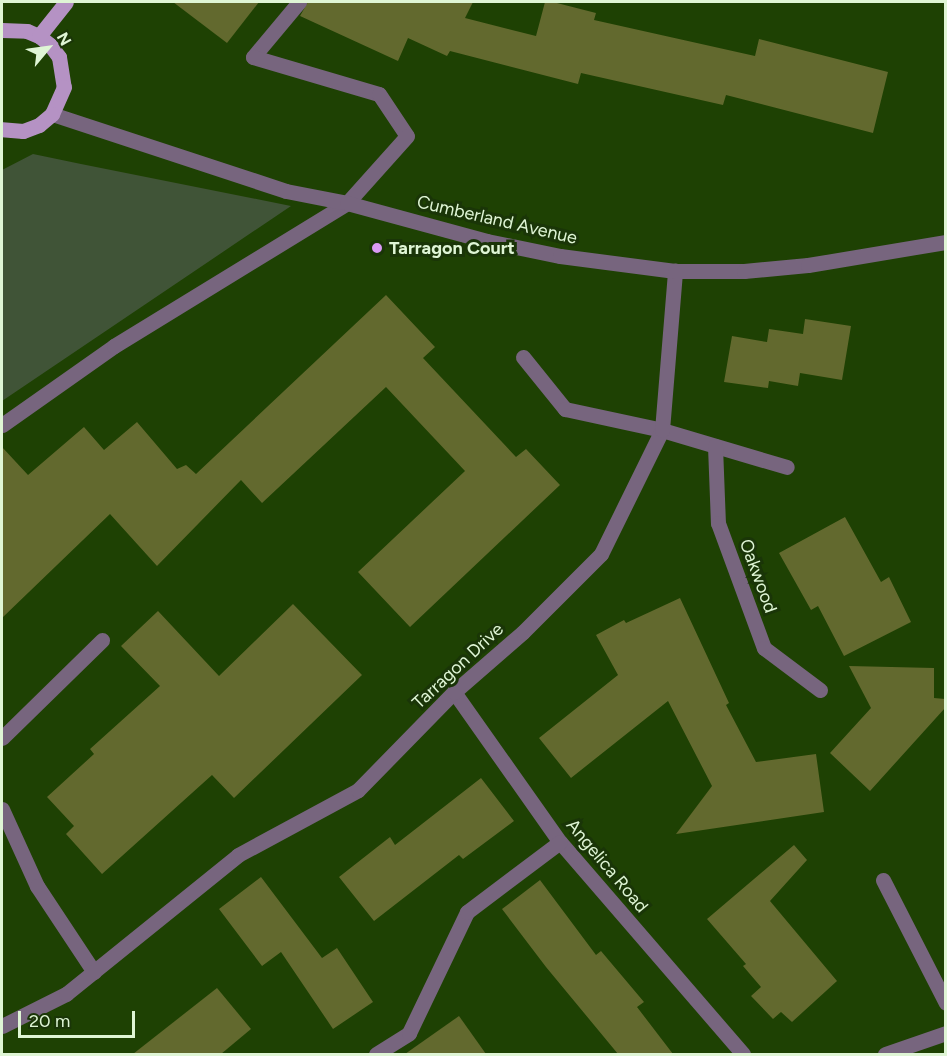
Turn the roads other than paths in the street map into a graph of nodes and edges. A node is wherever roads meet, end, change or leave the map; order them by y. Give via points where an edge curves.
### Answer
1 (66, 2) edge
2 (300, 2) edge
3 (2, 30) edge
4 (39, 36) junction
5 (52, 114) junction
6 (2, 129) edge
7 (347, 203) junction
8 (945, 242) edge
9 (675, 271) junction
10 (523, 357) dead end
11 (2, 424) edge
12 (662, 430) junction
13 (715, 446) junction
14 (788, 467) dead end
15 (102, 640) dead end
16 (820, 690) dead end
17 (454, 692) junction
18 (2, 738) edge
19 (2, 809) edge
20 (560, 842) junction
21 (883, 880) dead end
22 (94, 972) junction
23 (945, 1003) edge
24 (2, 1026) edge
25 (945, 1033) edge
26 (376, 1054) edge
27 (743, 1054) edge
28 (885, 1054) edge

1 - 4 main road
2 - 7 street via 253,57 379,94 407,136
3 - 4 main road via 15,29
4 - 5 main road via 59,57 63,72 64,87
5 - 6 main road via 23,131
5 - 7 street, Cumberland Avenue via 215,170 286,191
7 - 9 street, Cumberland Avenue via 487,241 560,256
7 - 11 street via 114,346
8 - 9 street, Cumberland Avenue via 808,265 744,271
9 - 12 street, Tarragon Drive
10 - 12 street via 565,409
12 - 13 street
12 - 17 street, Tarragon Drive via 601,554 523,632
13 - 14 street
13 - 16 street, Oakwood via 718,523 764,648
15 - 18 street
17 - 20 street, Angelica Road
17 - 22 street, Tarragon Drive via 358,790 238,855
19 - 22 street via 37,886
20 - 26 street via 467,912 409,1033
20 - 27 street, Angelica Road
21 - 23 street
22 - 24 street, Tarragon Drive via 66,994
25 - 28 street

